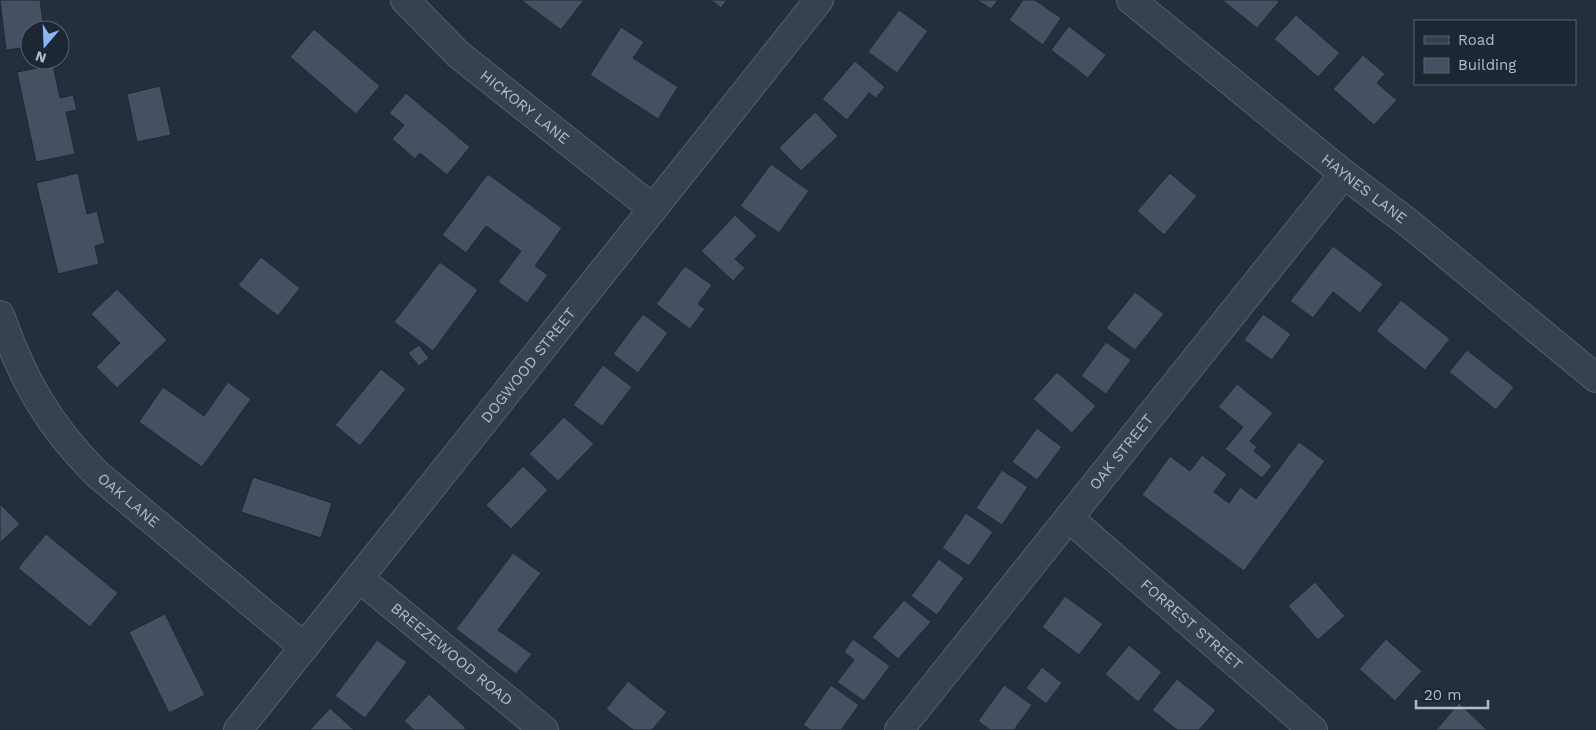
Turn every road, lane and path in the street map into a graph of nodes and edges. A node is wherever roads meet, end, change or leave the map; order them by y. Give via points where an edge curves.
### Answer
1 (405, 0) edge
2 (819, 0) edge
3 (1131, 0) edge
4 (1344, 174) junction
5 (652, 208) junction
6 (0, 314) edge
7 (1596, 378) edge
8 (1070, 519) junction
9 (359, 578) junction
10 (304, 647) junction
11 (238, 730) edge
12 (544, 730) edge
13 (899, 730) edge
14 (1313, 730) edge

1 - 5 street, HICKORY LANE via 459,55
2 - 5 street, DOGWOOD STREET
3 - 4 street, HAYNES LANE
4 - 7 street, HAYNES LANE via 1411,225
4 - 8 street, OAK STREET
5 - 9 street, DOGWOOD STREET
6 - 10 street, OAK LANE via 31,391 78,455
8 - 13 street, OAK STREET
8 - 14 street, FORREST STREET
9 - 10 street, DOGWOOD STREET
9 - 12 street, BREEZEWOOD ROAD
10 - 11 street, DOGWOOD STREET

